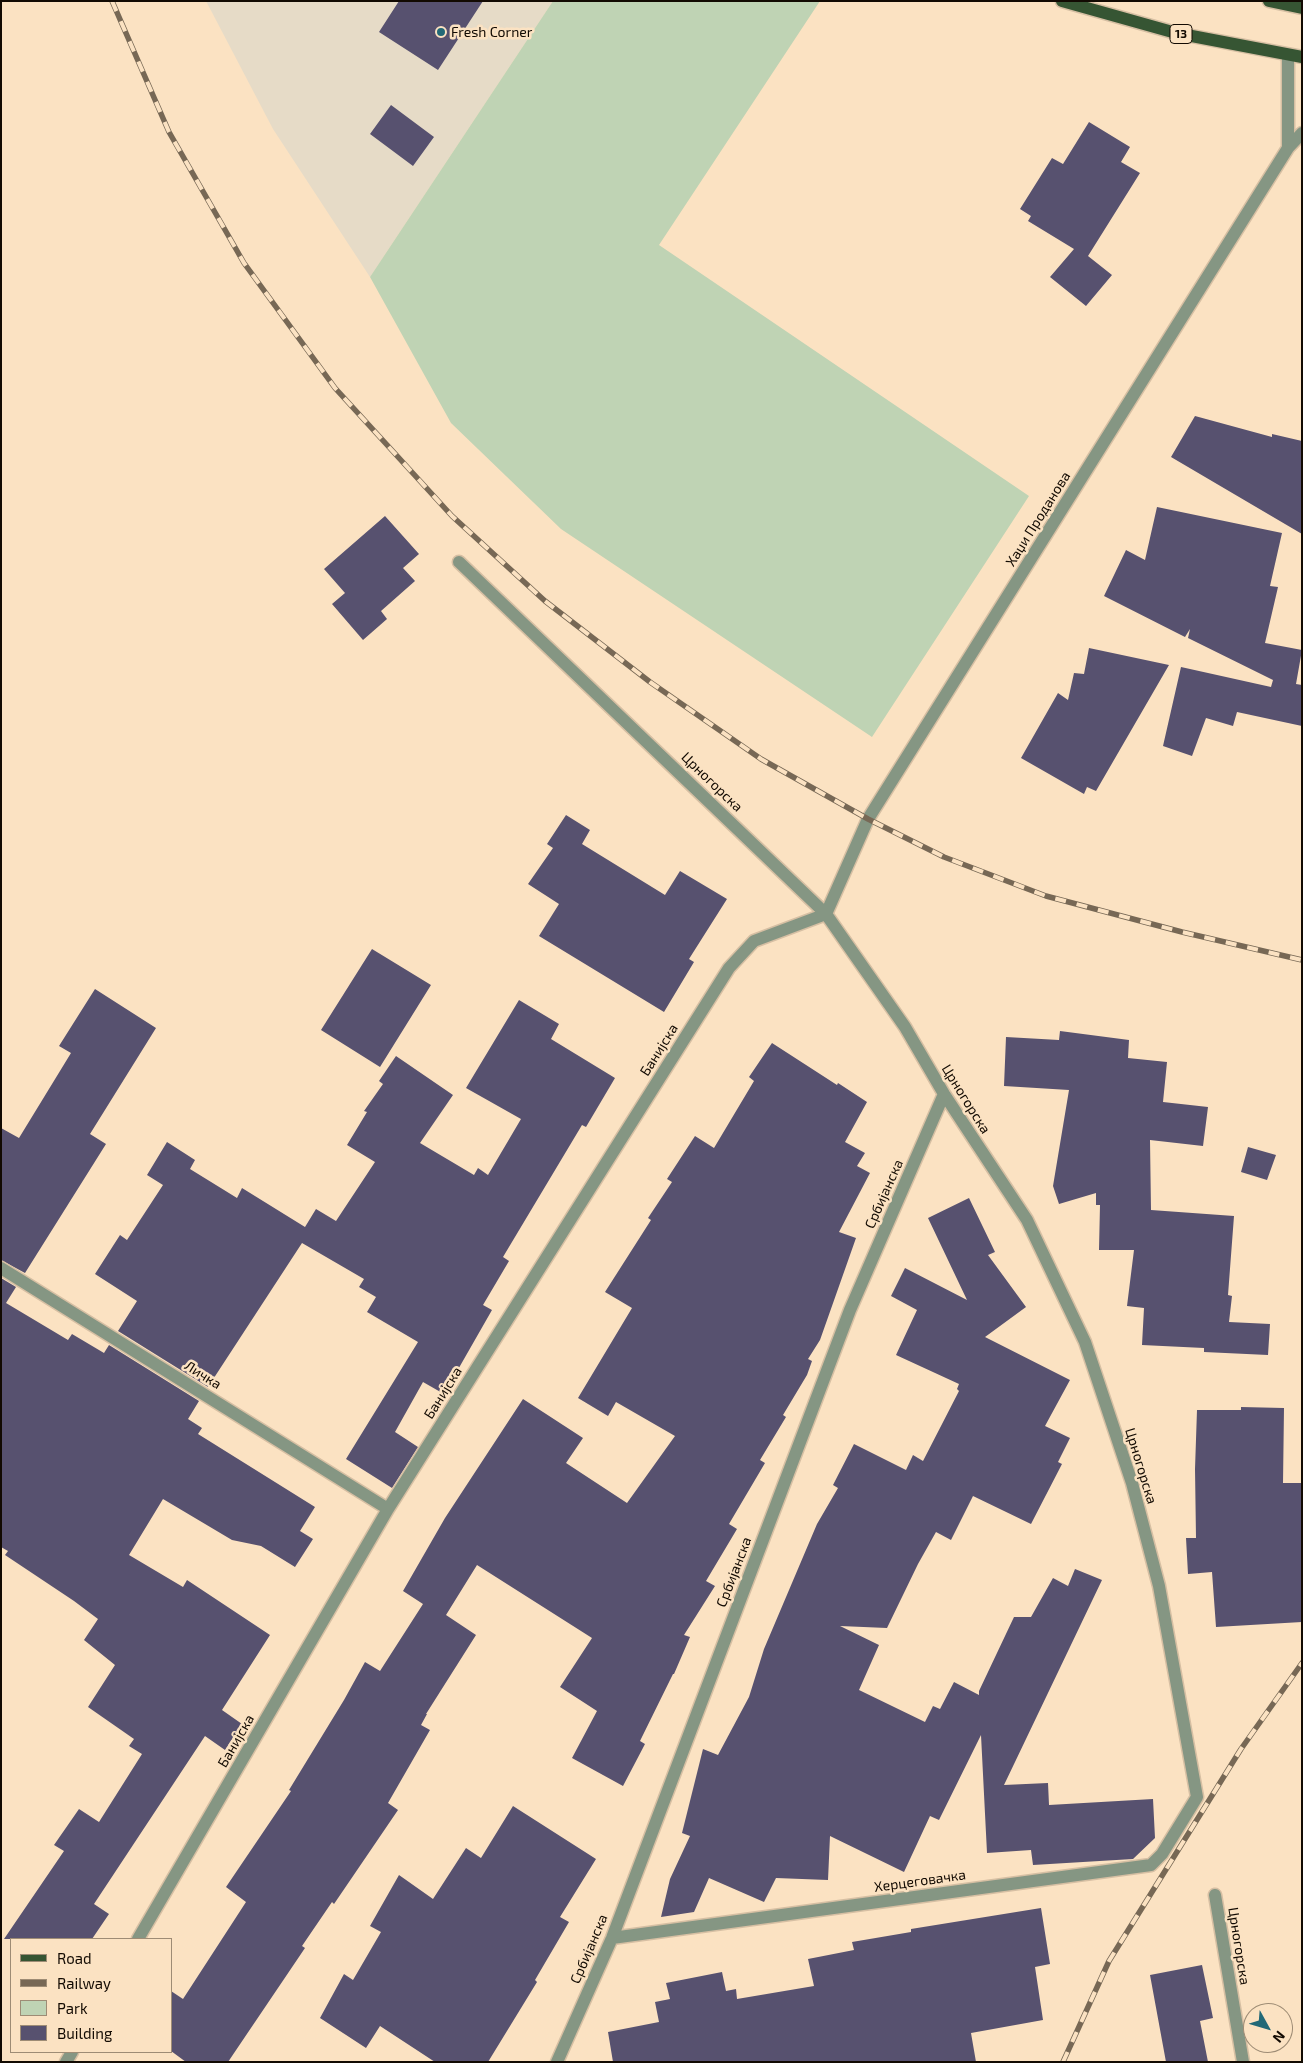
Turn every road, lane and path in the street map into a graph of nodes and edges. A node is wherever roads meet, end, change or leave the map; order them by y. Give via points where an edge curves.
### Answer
1 (1062, 1) edge
2 (1269, 1) edge
3 (1302, 8) edge
4 (1288, 55) junction
5 (1302, 57) edge
6 (1302, 133) edge
7 (1288, 148) junction
8 (459, 562) dead end
9 (826, 914) junction
10 (944, 1094) junction
11 (1, 1268) edge
12 (388, 1509) junction
13 (1197, 1797) joint
14 (1215, 1895) dead end
15 (139, 1938) edge
16 (612, 1938) junction
17 (557, 2062) edge
18 (1243, 2062) edge

1 - 4 main road, 13 via 1176,33
2 - 3 main road
4 - 5 main road, 13
4 - 7 street
6 - 7 street, Хаџи Проданова
7 - 9 street, Хаџи Проданова via 868,819
8 - 9 street, Црногорска
9 - 10 street, Црногорска via 904,1027
9 - 12 street, Банијска via 754,941 729,968
10 - 13 street, Црногорска via 1027,1220 1085,1342 1132,1483 1159,1586
10 - 16 street, Србијанска via 850,1310
11 - 12 street, Личка
12 - 15 street, Банијска
13 - 16 street, Херцеговачка via 1151,1866
14 - 18 street, Црногорска
16 - 17 street, Србијанска

